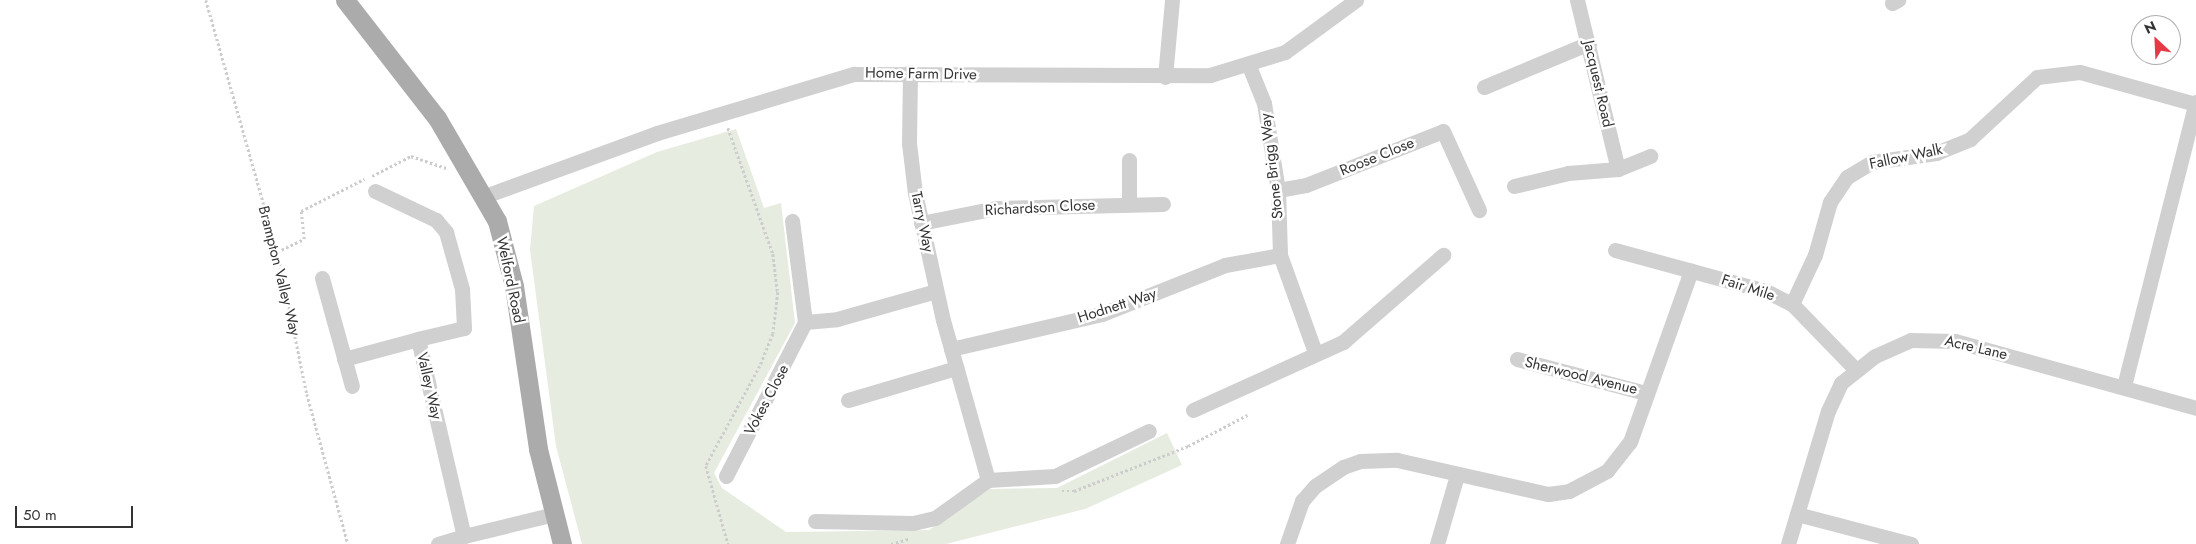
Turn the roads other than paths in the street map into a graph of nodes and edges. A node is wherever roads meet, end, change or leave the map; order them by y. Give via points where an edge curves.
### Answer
1 (345, 0) edge
2 (1172, 0) edge
3 (1356, 0) edge
4 (1578, 0) edge
5 (1588, 43) junction
6 (1248, 66) junction
7 (910, 72) junction
8 (1165, 77) junction
9 (1484, 87) dead end
10 (2196, 103) edge
11 (1650, 156) dead end
12 (1129, 160) dead end
13 (1618, 169) junction
14 (1514, 186) dead end
15 (1278, 190) junction
16 (375, 191) dead end
17 (486, 196) junction
18 (1129, 204) junction
19 (1163, 204) dead end
20 (1479, 210) dead end
21 (792, 220) dead end
22 (921, 223) junction
23 (1615, 250) dead end
24 (1280, 255) junction
25 (1443, 255) dead end
26 (1691, 271) junction
27 (322, 278) dead end
28 (936, 292) junction
29 (1792, 304) junction
30 (805, 322) junction
31 (418, 339) junction
32 (951, 349) junction
33 (1315, 352) junction
34 (344, 359) junction
35 (1517, 359) dead end
36 (956, 368) junction
37 (1856, 370) junction
38 (352, 386) dead end
39 (2124, 386) junction
40 (1646, 392) junction
41 (848, 400) dead end
42 (2196, 408) edge
43 (1193, 410) dead end
44 (1148, 431) dead end
45 (1457, 475) junction
46 (726, 476) dead end
47 (988, 480) junction
48 (554, 514) junction
49 (1797, 514) junction
50 (815, 520) dead end
51 (464, 536) junction
52 (488, 537) edge
53 (438, 544) edge
54 (562, 544) edge
55 (1287, 544) edge
56 (1437, 544) edge
57 (1788, 544) edge
58 (1911, 544) edge

1 - 17 main road, Welford Road via 437,118
2 - 8 street
3 - 6 street, Home Farm Drive via 1285,52
4 - 5 street, Jacquest Road
5 - 9 street
5 - 13 street, Jacquest Road
6 - 8 street, Home Farm Drive via 1210,76
6 - 15 street, Stone Brigg Way via 1264,103
7 - 8 street, Home Farm Drive
7 - 17 street, Home Farm Drive via 854,74 722,112 530,176
7 - 22 street, Tarry Way via 908,143
10 - 29 street, Fallow Walk via 2080,72 2037,77 1970,139 1936,153 1872,162 1847,177 1830,202 1815,255
10 - 39 street, Fallow Walk
11 - 13 street
12 - 18 street
13 - 14 street via 1568,173
15 - 20 street, Roose Close via 1306,185 1443,131
15 - 24 street, Stone Brigg Way
16 - 31 street, Valley Way via 420,209 446,232 462,289 464,328
17 - 48 main road, Welford Road via 507,249 538,449
18 - 19 street, Richardson Close
18 - 22 street, Richardson Close via 996,208
21 - 30 street, Vokes Close via 804,291
22 - 28 street, Tarry Way
23 - 26 street, Fair Mile
24 - 32 street, Hodnett Way via 1225,265 1102,314
24 - 33 street, Stone Brigg Way
25 - 33 street via 1343,342
26 - 29 street, Fair Mile via 1766,291
26 - 40 street, Sherwood Avenue
27 - 34 street
28 - 30 street via 837,319
28 - 32 street, Tarry Way
29 - 37 street, Fair Mile
30 - 46 street, Vokes Close
31 - 34 street
31 - 51 street, Valley Way
32 - 36 street, Tarry Way
33 - 43 street
34 - 38 street
35 - 40 street, Sherwood Avenue
36 - 41 street
36 - 47 street, Tarry Way
37 - 39 street, Acre Lane via 1892,348 1930,339 1956,341
37 - 49 street, Acre Lane via 1841,383 1828,411
39 - 42 street, Acre Lane
40 - 45 street, Sherwood Avenue via 1630,442 1607,471 1589,483 1569,491 1530,494
44 - 47 street via 1055,476
45 - 55 street, Sherwood Avenue via 1382,458 1343,467 1302,500
45 - 56 street
47 - 50 street via 935,518 913,523
48 - 52 street
48 - 54 main road, Welford Road
49 - 57 street, Acre Lane
49 - 58 street
51 - 52 street
51 - 53 street

